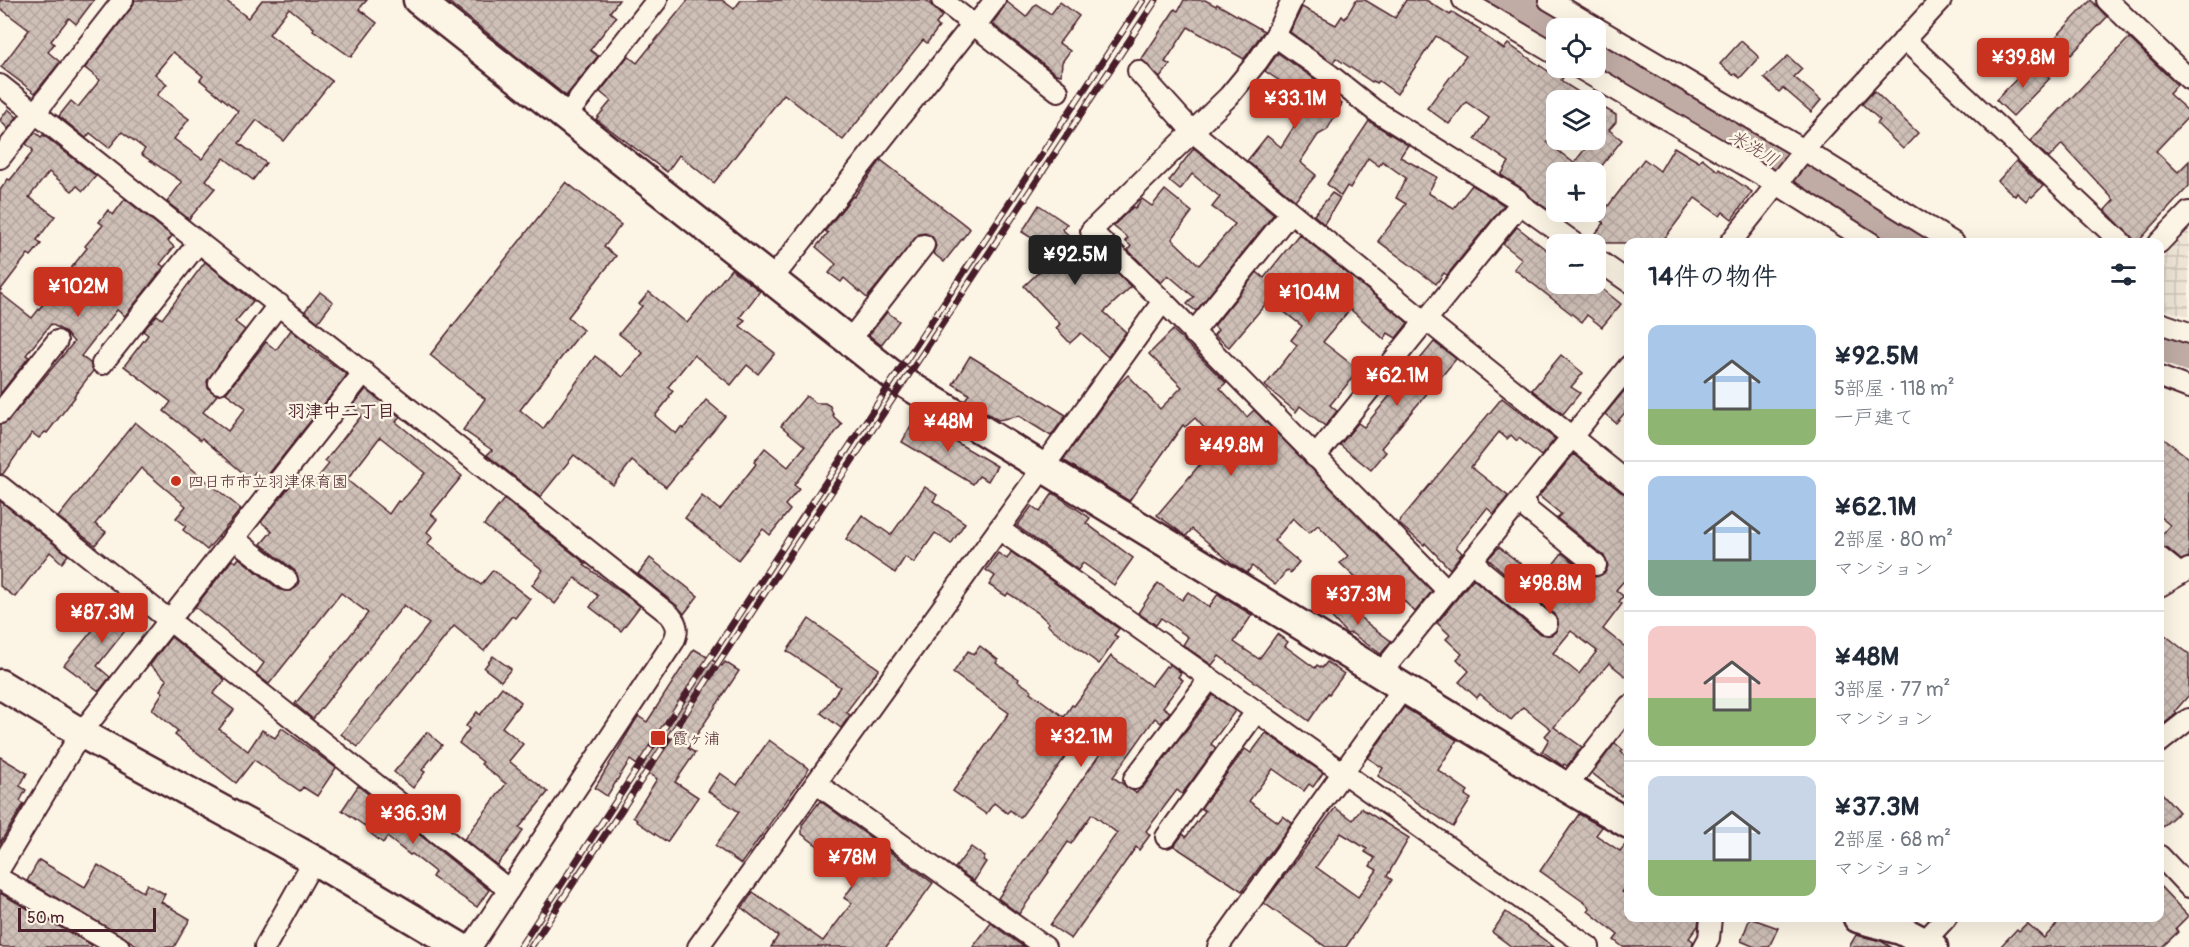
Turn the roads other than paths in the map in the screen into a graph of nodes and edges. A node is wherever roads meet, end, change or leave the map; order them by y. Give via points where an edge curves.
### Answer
1 (123, 0) edge
2 (418, 0) edge
3 (657, 0) edge
4 (942, 0) edge
5 (995, 0) edge
6 (1292, 0) edge
7 (1463, 0) edge
8 (1550, 0) edge
9 (1941, 0) edge
10 (2107, 0) edge
11 (974, 25) junction
12 (1275, 36) junction
13 (1904, 39) junction
14 (1546, 49) edge
15 (1138, 71) dead end
16 (1597, 78) edge
17 (2189, 79) edge
18 (0, 85) edge
19 (1058, 91) dead end
20 (35, 113) junction
21 (566, 116) junction
22 (1193, 132) junction
23 (1802, 153) junction
24 (0, 158) edge
25 (1779, 182) junction
26 (1520, 204) junction
27 (2189, 212) edge
28 (1290, 213) junction
29 (1562, 234) edge
30 (1734, 238) edge
31 (1863, 238) edge
32 (1946, 238) edge
33 (2117, 238) edge
34 (2164, 238) edge
35 (199, 242) junction
36 (924, 245) dead end
37 (1606, 266) edge
38 (772, 279) junction
39 (1624, 279) edge
40 (1163, 301) junction
41 (279, 304) junction
42 (1424, 320) junction
43 (2164, 324) edge
44 (1193, 333) junction
45 (2189, 333) edge
46 (57, 341) dead end
47 (849, 341) junction
48 (102, 364) dead end
49 (364, 372) junction
50 (1624, 372) edge
51 (2164, 379) edge
52 (219, 383) dead end
53 (2189, 388) edge
54 (0, 414) edge
55 (1571, 437) junction
56 (1315, 456) junction
57 (1043, 468) junction
58 (1624, 479) edge
59 (0, 486) edge
60 (1522, 499) junction
61 (999, 529) junction
62 (234, 538) junction
63 (1473, 559) junction
64 (2164, 560) edge
65 (1596, 565) dead end
66 (2184, 572) edge
67 (287, 580) dead end
68 (2164, 584) edge
69 (1448, 591) junction
70 (169, 620) junction
71 (1547, 624) dead end
72 (1207, 677) junction
73 (1392, 680) junction
74 (0, 684) edge
75 (1256, 712) junction
76 (1624, 712) edge
77 (2189, 719) edge
78 (81, 733) junction
79 (2164, 739) edge
80 (1342, 773) junction
81 (1134, 779) dead end
82 (817, 784) junction
83 (1566, 787) junction
84 (1624, 821) edge
85 (1166, 837) dead end
86 (315, 860) junction
87 (2164, 860) edge
88 (0, 868) edge
89 (0, 879) edge
90 (2189, 887) edge
91 (509, 890) junction
92 (1711, 922) edge
93 (1872, 922) edge
94 (1943, 922) edge
95 (1925, 945) edge
96 (119, 947) edge
97 (265, 947) edge
98 (460, 947) edge
99 (471, 947) edge
100 (698, 947) edge
101 (1045, 947) edge
102 (1218, 947) edge
103 (1589, 947) edge
104 (1704, 947) edge

1 - 20 street
2 - 21 street
3 - 21 street
4 - 11 street
5 - 11 street
6 - 12 street
7 - 14 street
8 - 23 street
9 - 13 street
10 - 17 street
11 - 19 street
11 - 38 street
12 - 22 street via 1250,71
12 - 26 street via 1374,110
13 - 23 street
13 - 33 street
15 - 22 street
16 - 25 street
18 - 20 street
20 - 24 street
20 - 35 street
21 - 38 street
22 - 28 street
22 - 40 street via 1090,231
23 - 25 street
23 - 32 street
25 - 30 street
25 - 31 street
26 - 29 street
26 - 42 street
27 - 34 street
28 - 42 street
28 - 44 street
35 - 41 street
35 - 48 street
36 - 47 street
37 - 39 street
38 - 47 street
40 - 44 street
40 - 57 street
41 - 49 street
41 - 52 street
42 - 55 street
42 - 56 street
43 - 45 street
44 - 56 street
46 - 54 street
47 - 57 street via 904,383
49 - 62 street
49 - 91 street via 670,615 678,629 674,641
50 - 55 street
51 - 53 street
55 - 58 street
55 - 60 street
56 - 69 street
57 - 61 street
57 - 73 street
59 - 70 street
60 - 63 street
60 - 65 street via 1529,511
61 - 72 street
61 - 82 street
62 - 67 street
62 - 70 street
63 - 69 street
63 - 71 street
64 - 66 street
66 - 68 street
69 - 73 street
70 - 78 street
70 - 91 street
72 - 75 street
72 - 81 street via 1203,688
73 - 80 street
73 - 83 street
74 - 78 street
75 - 80 street
75 - 85 street
76 - 83 street
77 - 79 street
78 - 86 street
78 - 88 street
80 - 102 street
80 - 103 street
82 - 100 street
82 - 101 street
83 - 84 street
86 - 97 street
86 - 98 street
87 - 90 street
89 - 96 street
91 - 99 street
92 - 104 street
93 - 95 street via 1901,930
94 - 95 street

